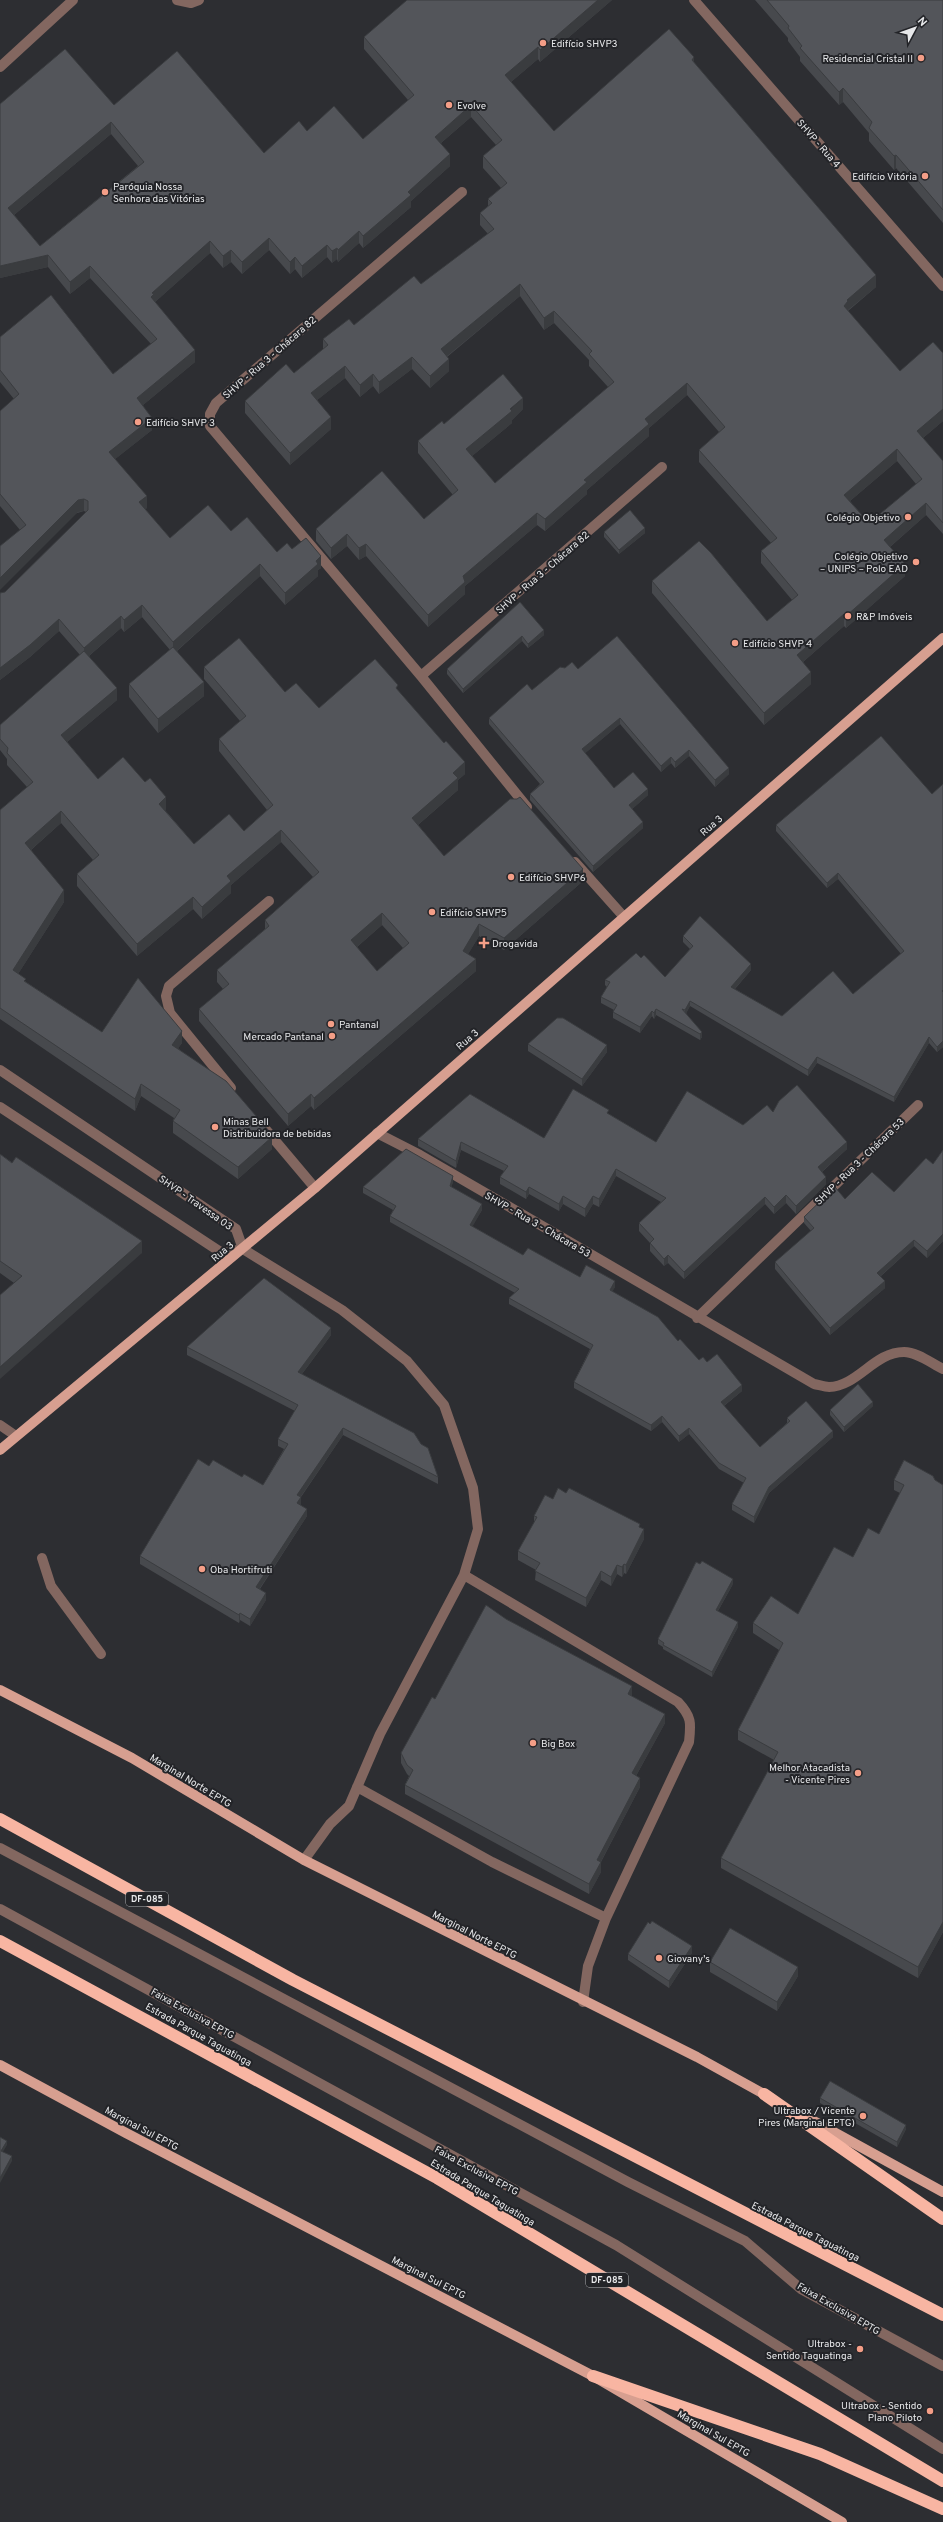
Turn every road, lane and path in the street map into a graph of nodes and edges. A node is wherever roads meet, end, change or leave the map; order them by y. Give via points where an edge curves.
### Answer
1 (73, 0) edge
2 (177, 0) edge
3 (199, 0) edge
4 (694, 0) edge
5 (0, 67) edge
6 (462, 192) dead end
7 (943, 286) edge
8 (662, 467) dead end
9 (943, 638) edge
10 (421, 676) junction
11 (532, 813) edge
12 (568, 854) edge
13 (269, 901) dead end
14 (624, 917) junction
15 (0, 1070) edge
16 (238, 1096) edge
17 (918, 1105) dead end
18 (0, 1107) edge
19 (253, 1114) edge
20 (377, 1133) junction
21 (315, 1188) junction
22 (243, 1249) junction
23 (697, 1318) junction
24 (943, 1369) edge
25 (0, 1425) edge
26 (16, 1436) junction
27 (0, 1450) edge
28 (42, 1558) dead end
29 (464, 1575) junction
30 (101, 1654) dead end
31 (0, 1689) edge
32 (357, 1787) junction
33 (0, 1819) edge
34 (0, 1848) edge
35 (304, 1860) junction
36 (0, 1909) edge
37 (606, 1918) junction
38 (0, 1941) edge
39 (583, 2002) junction
40 (0, 2065) edge
41 (764, 2094) junction
42 (943, 2192) edge
43 (943, 2219) edge
44 (943, 2316) edge
45 (943, 2366) edge
46 (593, 2376) junction
47 (943, 2449) edge
48 (943, 2481) edge
49 (943, 2509) edge
50 (842, 2522) edge

1 - 5 street
2 - 3 street via 191,3
4 - 7 street, SHVP - Rua 4
6 - 10 street, SHVP - Rua 3 - Chácara 82 via 245,376 216,403 210,414 210,426 216,436
8 - 10 street, SHVP - Rua 3 - Chácara 82
9 - 14 main road, Rua 3
10 - 11 street, SHVP - Rua 3 - Chácara 82
12 - 14 street
13 - 16 street via 169,986 166,996 170,1013
14 - 20 main road, Rua 3
15 - 22 street, SHVP - Travessa 03 via 236,1229
17 - 23 street, SHVP - Rua 3 - Chácara 53
18 - 22 street via 222,1253
19 - 21 street
20 - 21 main road, Rua 3
20 - 23 street, SHVP - Rua 3 - Chácara 53 via 420,1155
21 - 22 main road, Rua 3
22 - 26 main road, Rua 3
22 - 29 street via 342,1310 407,1361 444,1405 473,1488 478,1529
23 - 24 street, SHVP - Rua 3 - Chácara 53 via 799,1377 829,1387 846,1382 883,1357 894,1353 905,1352 919,1356
25 - 26 street
26 - 27 main road, Rua 3
28 - 30 street via 51,1586
29 - 32 street via 380,1734
29 - 37 street via 678,1702 691,1722 690,1742
31 - 35 main road, Marginal Norte EPTG via 9,1696 132,1758
32 - 35 street via 349,1806 330,1824
32 - 37 street via 492,1862
33 - 44 highway, Estrada Parque Taguatinga / DF-085 via 294,1980
34 - 45 street, Faixa Exclusiva EPTG via 628,2182 745,2241 801,2289
35 - 39 main road, Marginal Norte EPTG
36 - 47 street, Faixa Exclusiva EPTG via 616,2245
37 - 39 street via 588,1966
38 - 48 highway, Estrada Parque Taguatinga / DF-085 via 437,2178
39 - 41 main road, Marginal Norte EPTG via 697,2057
40 - 46 main road, Marginal Sul EPTG
41 - 42 main road, Marginal Norte EPTG
41 - 43 highway
46 - 49 highway via 820,2454
46 - 50 main road, Marginal Sul EPTG

